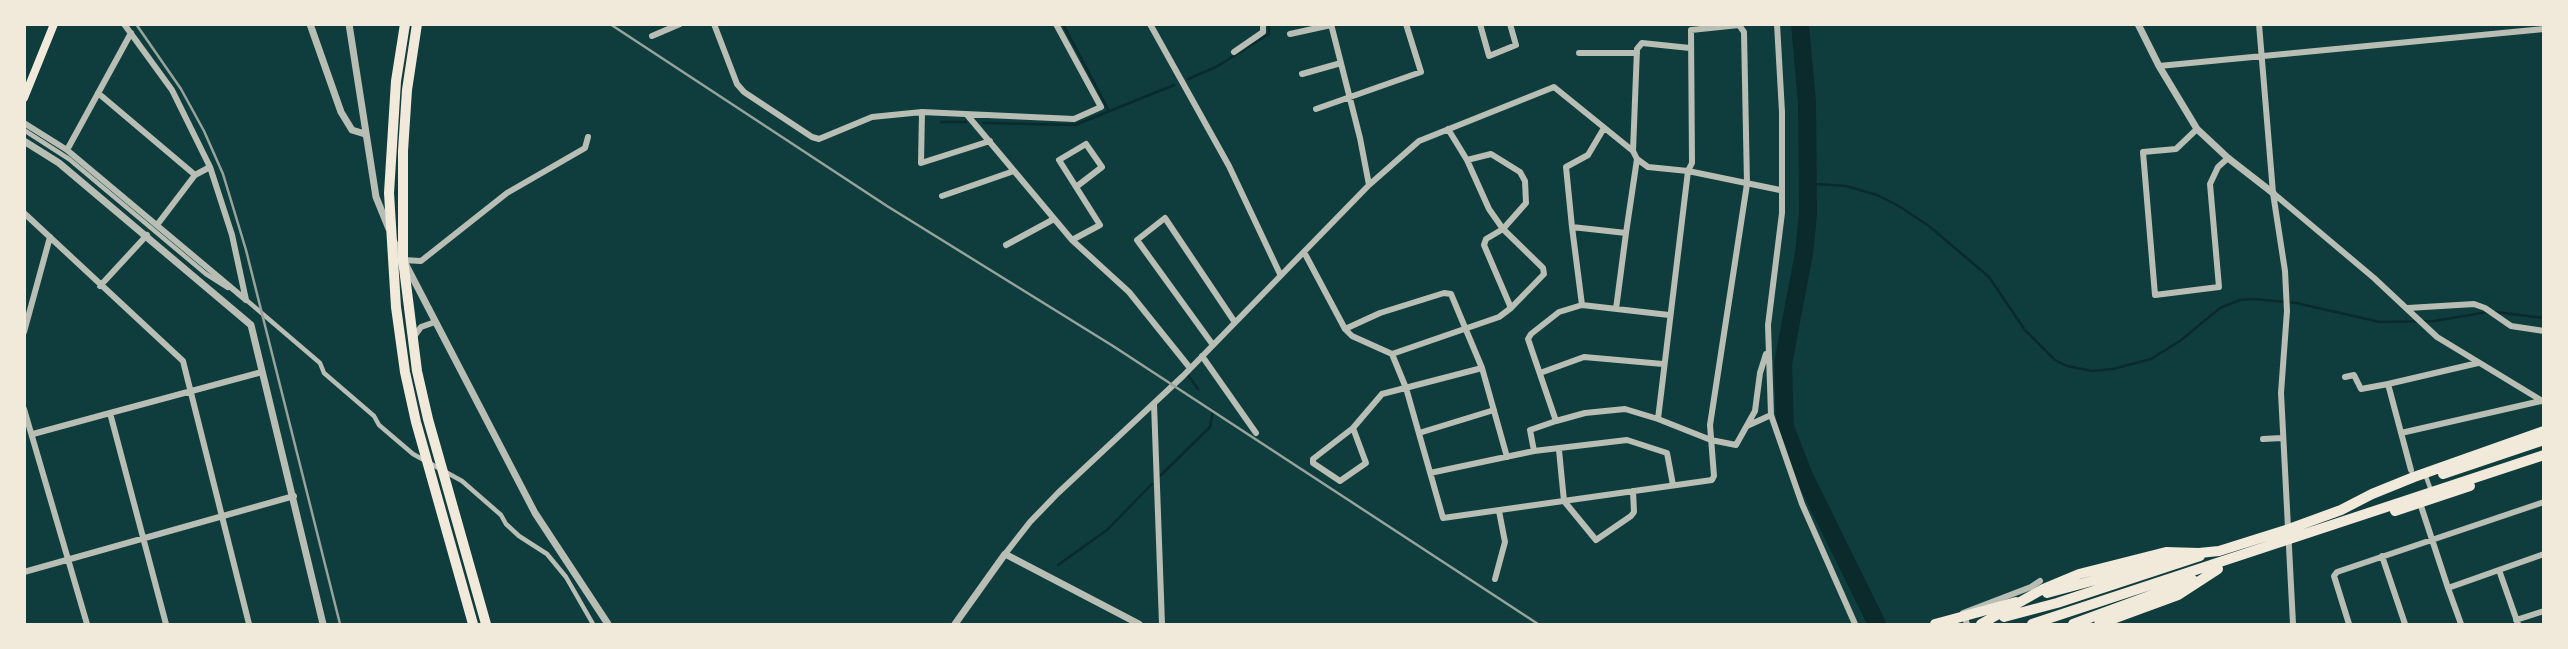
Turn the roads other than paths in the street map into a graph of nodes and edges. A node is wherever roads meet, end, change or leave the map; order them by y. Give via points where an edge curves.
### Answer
1 (54, 24) edge
2 (124, 24) edge
3 (310, 24) edge
4 (349, 24) edge
5 (405, 24) edge
6 (417, 24) edge
7 (680, 24) edge
8 (714, 24) edge
9 (1056, 24) edge
10 (1150, 24) edge
11 (1263, 24) edge
12 (1406, 24) edge
13 (1480, 24) edge
14 (1510, 24) edge
15 (1777, 24) edge
16 (2138, 24) edge
17 (2259, 24) edge
18 (1331, 25) edge
19 (2543, 29) edge
20 (131, 33) junction
21 (1290, 34) dead end
22 (652, 36) dead end
23 (1690, 48) junction
24 (1234, 52) dead end
25 (1578, 52) dead end
26 (1637, 53) junction
27 (2261, 55) junction
28 (1341, 63) junction
29 (2159, 66) junction
30 (1302, 74) dead end
31 (98, 93) junction
32 (1350, 97) junction
33 (24, 98) edge
34 (1316, 109) dead end
35 (922, 112) junction
36 (968, 116) junction
37 (24, 123) edge
38 (1604, 128) junction
39 (1448, 129) junction
40 (2197, 129) junction
41 (24, 130) edge
42 (365, 134) junction
43 (588, 137) dead end
44 (24, 141) edge
45 (989, 141) junction
46 (67, 150) junction
47 (1633, 151) junction
48 (2228, 158) junction
49 (1637, 159) junction
50 (1467, 160) junction
51 (210, 167) junction
52 (1688, 171) junction
53 (1014, 172) junction
54 (195, 175) junction
55 (1747, 184) junction
56 (1369, 185) junction
57 (1076, 187) junction
58 (1780, 190) junction
59 (2273, 193) junction
60 (942, 196) dead end
61 (24, 213) edge
62 (1054, 219) junction
63 (157, 225) junction
64 (1572, 227) junction
65 (1503, 229) junction
66 (1626, 233) junction
67 (147, 235) junction
68 (391, 236) junction
69 (50, 237) junction
70 (1072, 240) junction
71 (1006, 245) dead end
72 (1304, 252) junction
73 (403, 260) junction
74 (1280, 274) junction
75 (100, 286) junction
76 (1582, 305) junction
77 (1511, 308) junction
78 (1616, 309) junction
79 (2408, 309) junction
80 (1669, 315) junction
81 (1234, 321) junction
82 (435, 322) junction
83 (1345, 328) junction
84 (1466, 330) junction
85 (2543, 331) edge
86 (24, 332) edge
87 (413, 338) junction
88 (1213, 345) junction
89 (1767, 348) junction
90 (1392, 354) junction
91 (1202, 356) junction
92 (2477, 363) junction
93 (1663, 364) junction
94 (1189, 368) junction
95 (1482, 368) junction
96 (262, 372) junction
97 (1540, 373) junction
98 (2345, 377) dead end
99 (2388, 384) junction
100 (1406, 388) junction
101 (191, 390) junction
102 (2542, 402) edge
103 (1154, 404) junction
104 (24, 409) edge
105 (1494, 410) junction
106 (110, 413) junction
107 (1771, 415) junction
108 (1658, 419) junction
109 (1556, 421) junction
110 (1746, 426) junction
111 (1353, 428) junction
112 (2543, 430) edge
113 (1256, 433) dead end
114 (1419, 433) junction
115 (2401, 433) junction
116 (33, 434) junction
117 (2282, 438) junction
118 (2263, 439) dead end
119 (1711, 440) junction
120 (2543, 440) edge
121 (1559, 450) junction
122 (1534, 452) junction
123 (2543, 455) edge
124 (1507, 457) junction
125 (2543, 461) edge
126 (442, 470) junction
127 (2412, 470) dead end
128 (1430, 473) junction
129 (2425, 474) junction
130 (1673, 485) junction
131 (1633, 491) junction
132 (294, 496) junction
133 (2434, 499) junction
134 (1564, 501) junction
135 (2543, 502) edge
136 (2420, 503) junction
137 (1499, 511) junction
138 (222, 516) junction
139 (2289, 529) junction
140 (145, 537) junction
141 (2431, 540) junction
142 (2290, 541) junction
143 (2199, 553) junction
144 (1005, 554) junction
145 (2543, 554) edge
146 (2382, 556) junction
147 (69, 559) junction
148 (2499, 569) junction
149 (24, 572) edge
150 (2210, 573) junction
151 (1496, 579) dead end
152 (2040, 581) dead end
153 (2448, 588) junction
154 (2543, 611) edge
155 (2517, 622) edge
156 (1975, 624) edge
157 (87, 625) edge
158 (166, 625) edge
159 (249, 625) edge
160 (323, 625) edge
161 (473, 625) edge
162 (486, 625) edge
163 (593, 625) edge
164 (608, 625) edge
165 (955, 625) edge
166 (1139, 625) edge
167 (1162, 625) edge
168 (1855, 625) edge
169 (1935, 625) edge
170 (2032, 625) edge
171 (2073, 625) edge
172 (2099, 625) edge
173 (2293, 625) edge
174 (2349, 625) edge
175 (2405, 625) edge
176 (2460, 625) edge

1 - 33 main road
2 - 20 street
3 - 42 street via 341,112 352,130
4 - 42 street
5 - 68 highway via 390,149
6 - 73 highway via 403,151
7 - 22 street
8 - 35 street via 737,84 812,137 819,139 873,117
9 - 36 street via 1101,107 1074,119
10 - 74 street via 1230,166
11 - 24 street via 1263,32
12 - 32 street via 1422,72
13 - 14 street via 1489,56 1516,46
15 - 58 street
16 - 29 street
17 - 27 street
18 - 21 street
18 - 28 street
19 - 27 street
20 - 31 street
20 - 51 street via 172,90
23 - 26 street via 1642,43
23 - 52 street via 1692,163
23 - 55 street via 1691,30 1739,25 1744,32
25 - 26 street
26 - 47 street
27 - 29 street
27 - 59 street
28 - 30 street
28 - 32 street
29 - 40 street
31 - 46 street
31 - 54 street
32 - 34 street
32 - 56 street
35 - 36 street
35 - 45 street via 921,163
36 - 45 street
37 - 46 street
38 - 39 street via 1555,87
38 - 47 street
38 - 64 street via 1588,155 1566,167
39 - 50 street
39 - 56 street via 1419,141
40 - 48 street
40 - 48 street via 2176,149 2143,152 2155,295 2219,287 2210,184
41 - 126 street via 69,159 216,282 235,291 320,363 324,373 379,425 413,454
42 - 68 street via 376,197
43 - 73 street via 585,148 507,193 421,261
44 - 67 street via 59,163
45 - 53 street
46 - 63 street
47 - 49 street
48 - 59 street
49 - 52 street via 1648,167
49 - 66 street
50 - 65 street
50 - 65 street via 1491,154 1520,172 1525,181 1526,203
51 - 54 street
51 - 63 street via 246,300
52 - 55 street
52 - 80 street
53 - 60 street
53 - 62 street
54 - 63 street
55 - 58 street
55 - 119 street
56 - 72 street
57 - 57 street via 1059,160 1086,144 1102,167
57 - 70 street via 1100,225
58 - 89 street via 1782,213
59 - 79 street
59 - 117 street via 2287,311
61 - 69 street
62 - 70 street
62 - 71 street
64 - 66 street
64 - 76 street
65 - 77 street via 1484,245
65 - 77 street via 1544,268 1544,274
66 - 78 street
67 - 75 street
67 - 96 street via 251,325
68 - 73 street
68 - 161 highway via 405,372
69 - 75 street
69 - 86 street
70 - 94 street via 1129,292
72 - 74 street
72 - 83 street
73 - 82 street
73 - 87 highway
74 - 81 street
75 - 101 street via 183,361
76 - 78 street
76 - 97 street via 1559,312 1528,339
77 - 84 street
78 - 80 street
79 - 85 street via 2474,304 2511,326
79 - 92 street via 2437,337
80 - 93 street
81 - 88 street
81 - 88 street via 1166,218 1138,240
82 - 87 street via 421,327
82 - 164 street via 534,513
83 - 84 street via 1444,293 1451,294
83 - 90 street via 1352,336
84 - 90 street
84 - 95 street
87 - 126 highway
88 - 91 street
89 - 107 street
89 - 110 street via 1755,411
90 - 100 street
91 - 94 street
91 - 113 street
92 - 99 street
92 - 102 street
93 - 97 street via 1584,357
93 - 108 street
94 - 103 street
95 - 100 street
95 - 105 street
96 - 101 street
96 - 132 street
97 - 109 street
98 - 99 street via 2354,375 2361,388
99 - 115 street
100 - 111 street via 1382,394
100 - 114 street
101 - 106 street
101 - 138 street
102 - 115 street
103 - 144 street via 1058,493
103 - 167 street
104 - 116 street
105 - 114 street
105 - 124 street
106 - 116 street
106 - 140 street
107 - 110 street
107 - 168 street via 1802,504
108 - 109 street via 1625,409
108 - 119 street
109 - 122 street via 1530,430
110 - 119 street via 1736,445
111 - 111 street via 1313,463 1340,481 1366,463
112 - 129 highway
114 - 128 street
115 - 127 street
116 - 147 street
117 - 118 street
117 - 139 street
119 - 130 street via 1712,480
120 - 156 highway via 2126,581
121 - 122 street
121 - 130 street via 1628,440 1667,453
121 - 134 street
122 - 124 street
123 - 170 highway
124 - 128 street
125 - 133 highway
126 - 162 highway
126 - 163 street via 462,481 519,536 553,559
128 - 137 street via 1443,518
129 - 133 street
129 - 139 highway
130 - 131 street
131 - 134 street
131 - 134 street via 1631,516 1595,540
132 - 138 street
132 - 160 street
133 - 136 highway
134 - 137 street
135 - 141 street
136 - 141 street
136 - 142 highway
137 - 151 street via 1505,542
138 - 140 street
138 - 159 street
139 - 142 street
139 - 143 highway
140 - 147 street
140 - 158 street
141 - 146 street
141 - 153 street
142 - 150 highway
142 - 173 street
143 - 156 highway via 2166,552 2079,574
143 - 169 highway
144 - 165 street
144 - 166 street
145 - 148 street
146 - 174 street via 2334,576
146 - 175 street
147 - 149 street
147 - 157 street
148 - 153 street
148 - 155 street
150 - 171 highway
150 - 172 highway via 2178,595
152 - 156 street via 1963,613
153 - 176 street
154 - 155 street

